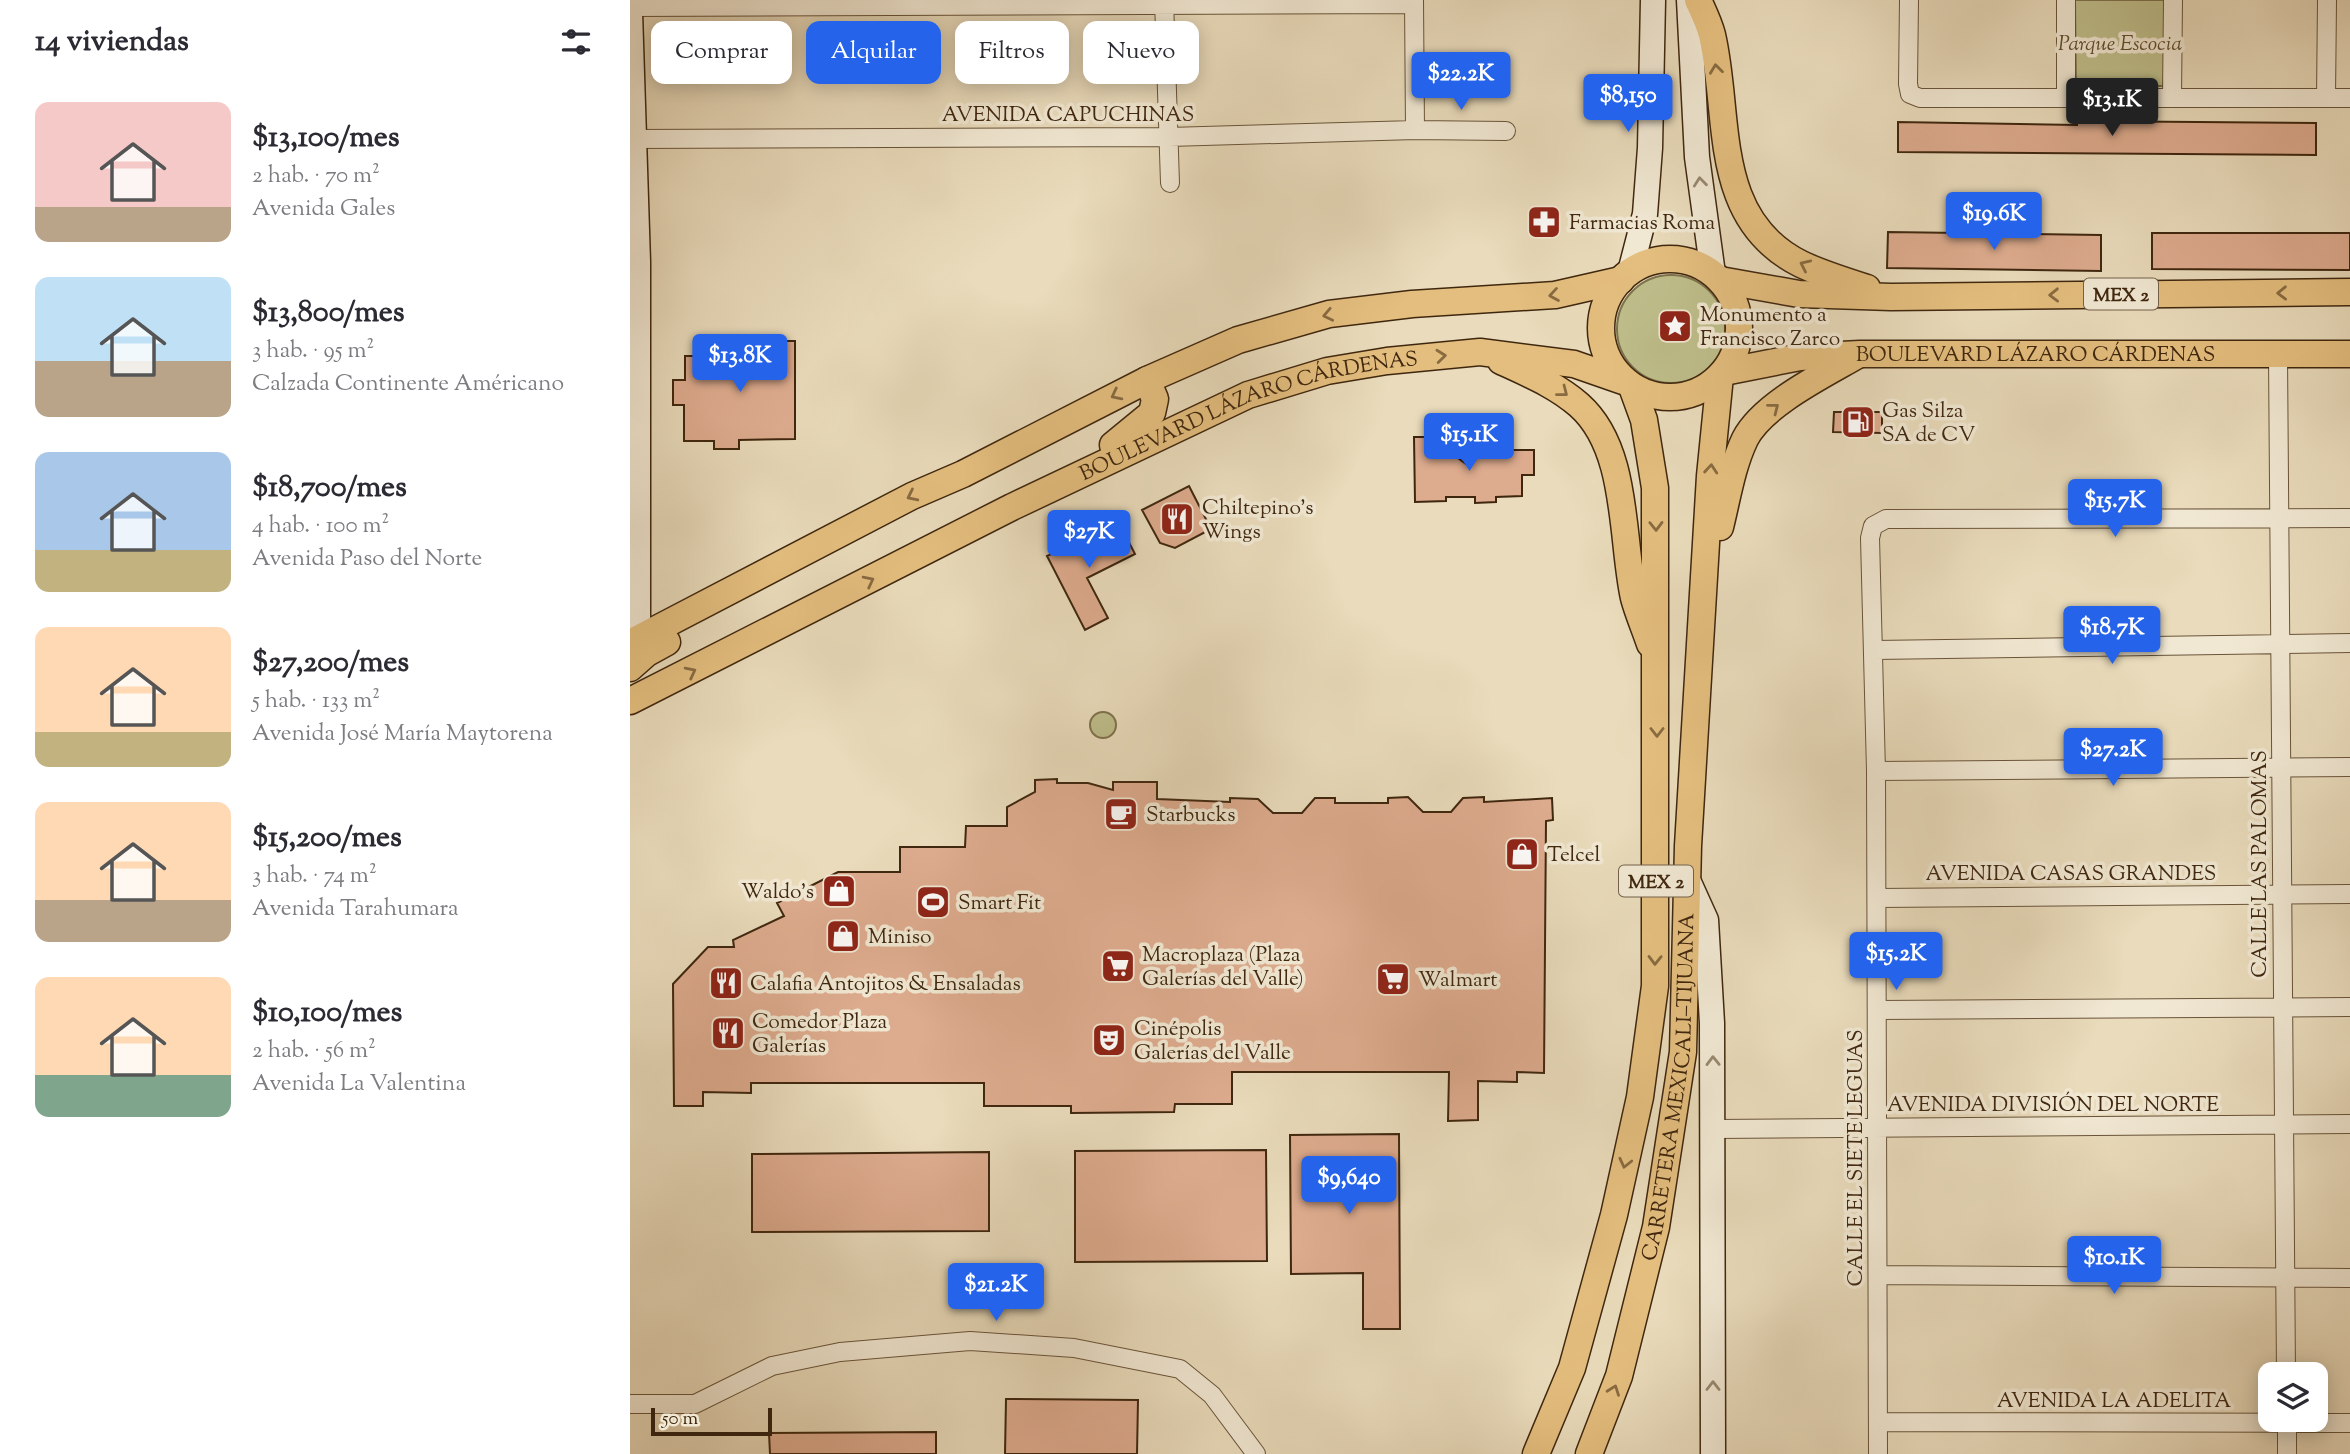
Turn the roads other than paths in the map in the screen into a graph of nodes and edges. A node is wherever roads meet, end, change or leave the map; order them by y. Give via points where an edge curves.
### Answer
1 (1653, 0) edge
2 (1689, 0) edge
3 (1698, 0) edge
4 (1909, 0) edge
5 (2066, 0) edge
6 (2173, 0) edge
7 (2327, 0) edge
8 (1414, 2) edge
9 (1164, 3) edge
10 (630, 7) edge
11 (630, 12) edge
12 (2066, 97) junction
13 (2172, 97) junction
14 (2326, 98) junction
15 (2350, 99) edge
16 (1415, 130) junction
17 (1506, 131) dead end
18 (1169, 137) junction
19 (632, 139) edge
20 (1170, 183) dead end
21 (634, 262) edge
22 (1625, 276) junction
23 (1716, 277) junction
24 (2350, 292) edge
25 (1891, 297) junction
26 (1480, 352) junction
27 (1860, 354) junction
28 (2350, 354) edge
29 (2278, 355) junction
30 (1722, 374) junction
31 (1147, 380) junction
32 (1628, 384) junction
33 (1092, 470) junction
34 (2350, 518) edge
35 (2281, 519) junction
36 (776, 569) junction
37 (1706, 582) junction
38 (634, 641) edge
39 (2350, 643) edge
40 (2282, 644) junction
41 (1875, 650) junction
42 (1657, 664) junction
43 (630, 668) edge
44 (630, 701) edge
45 (2282, 768) junction
46 (2350, 768) edge
47 (1876, 771) junction
48 (1657, 774) junction
49 (1688, 846) junction
50 (1687, 877) junction
51 (2282, 894) junction
52 (2350, 894) edge
53 (1877, 898) junction
54 (2282, 1007) junction
55 (2350, 1007) edge
56 (1877, 1010) junction
57 (2284, 1124) junction
58 (2350, 1124) edge
59 (1878, 1128) junction
60 (1714, 1129) junction
61 (1879, 1276) junction
62 (2284, 1278) junction
63 (2350, 1278) edge
64 (2286, 1362) edge
65 (630, 1404) edge
66 (2258, 1421) edge
67 (1878, 1422) junction
68 (2328, 1422) edge
69 (2350, 1423) edge
70 (2287, 1432) edge
71 (1594, 1450) edge
72 (1255, 1454) edge
73 (1536, 1454) edge
74 (1713, 1454) edge
75 (1878, 1454) edge
76 (2287, 1454) edge

1 - 22 street via 1644,214
23 -> 2 street via 1697,157
25 -> 3 main road via 1800,264 1769,242 1745,211 1729,170 1712,35
4 - 12 street via 1910,94 1920,98
5 - 12 street
6 - 13 street
7 - 14 street
8 - 9 street
8 - 16 street
9 - 10 street
9 - 18 street
11 - 19 street
12 - 13 street
13 - 14 street
14 - 15 street
16 - 17 street, AVENIDA CAPUCHINAS
16 - 18 street, AVENIDA CAPUCHINAS
18 - 19 street, AVENIDA CAPUCHINAS
18 - 20 street
19 - 21 street
21 - 38 street
22 - 23 main road, MEX 2 via 1646,264 1672,260 1698,265
22 -> 31 main road via 1556,295 1329,314 1238,340
22 - 32 main road, MEX 2 via 1607,300 1601,324 1606,356
23 - 25 main road, MEX 2 via 1799,294
23 - 30 main road via 1731,295 1740,332 1736,351
24 -> 25 main road, MEX 2
26 - 32 main road, BOULEVARD LÁZARO CÁRDENAS via 1574,364
33 -> 26 main road, BOULEVARD LÁZARO CÁRDENAS via 1172,428 1261,391 1327,371
26 -> 42 main road via 1553,385 1582,407 1601,436 1616,474 1634,598
27 - 29 main road, BOULEVARD LÁZARO CÁRDENAS
27 - 30 main road, BOULEVARD LÁZARO CÁRDENAS via 1800,356
37 -> 27 main road, MEX 2 via 1745,438 1783,401
28 - 29 main road, BOULEVARD LÁZARO CÁRDENAS
29 - 35 street, CALLE LAS PALOMAS
30 - 32 main road via 1706,388 1679,397 1650,395
37 -> 30 main road via 1710,476
31 - 33 main road via 1155,399 1152,413 1110,448
31 -> 36 main road
32 -> 42 main road, CARRETERA MEXICALI–TIJUANA / MEX 2 via 1644,420 1655,488
44 -> 33 main road, BOULEVARD LÁZARO CÁRDENAS
34 - 35 street
35 - 40 street, CALLE LAS PALOMAS
35 - 41 street, CALLE EL SIETE LEGUAS via 1886,519 1873,526 1870,538
36 - 38 main road
36 - 43 main road via 759,593 647,653
37 - 49 main road, CARRETERA MEXICALI–TIJUANA / MEX 2
39 - 40 street
40 - 41 street
40 - 45 street, CALLE LAS PALOMAS
41 - 47 street, CALLE EL SIETE LEGUAS
42 -> 48 main road, CARRETERA MEXICALI–TIJUANA / MEX 2
45 - 46 street
45 - 47 street
45 - 51 street, CALLE LAS PALOMAS
47 - 53 street, CALLE EL SIETE LEGUAS
48 - 49 main road via 1676,781
48 -> 73 main road, CARRETERA MEXICALI–TIJUANA / MEX 2 via 1655,986 1640,1097 1614,1215 1572,1368
49 - 50 main road, CARRETERA MEXICALI–TIJUANA / MEX 2
60 -> 50 street via 1706,920
71 -> 50 main road, CARRETERA MEXICALI–TIJUANA / MEX 2 via 1626,1349 1656,1227 1673,1130 1683,1052
51 - 52 street, AVENIDA CASAS GRANDES
51 - 53 street, AVENIDA CASAS GRANDES
51 - 54 street, CALLE LAS PALOMAS
53 - 56 street, CALLE EL SIETE LEGUAS
54 - 55 street
54 - 56 street
54 - 57 street, CALLE LAS PALOMAS
56 - 59 street, CALLE EL SIETE LEGUAS
57 - 58 street, AVENIDA DIVISIÓN DEL NORTE
57 - 59 street, AVENIDA DIVISIÓN DEL NORTE
57 - 62 street, CALLE LAS PALOMAS
59 - 60 street, AVENIDA DIVISIÓN DEL NORTE
59 - 61 street, CALLE EL SIETE LEGUAS
74 -> 60 street
61 - 62 street
61 - 67 street, CALLE EL SIETE LEGUAS
62 - 63 street
62 - 64 street, CALLE LAS PALOMAS
65 - 72 street via 695,1404 772,1366 840,1352 970,1341 1074,1348 1180,1369 1212,1395
66 - 67 street, AVENIDA LA ADELITA
67 - 75 street, CALLE EL SIETE LEGUAS
68 - 69 street, AVENIDA LA ADELITA
70 - 76 street

